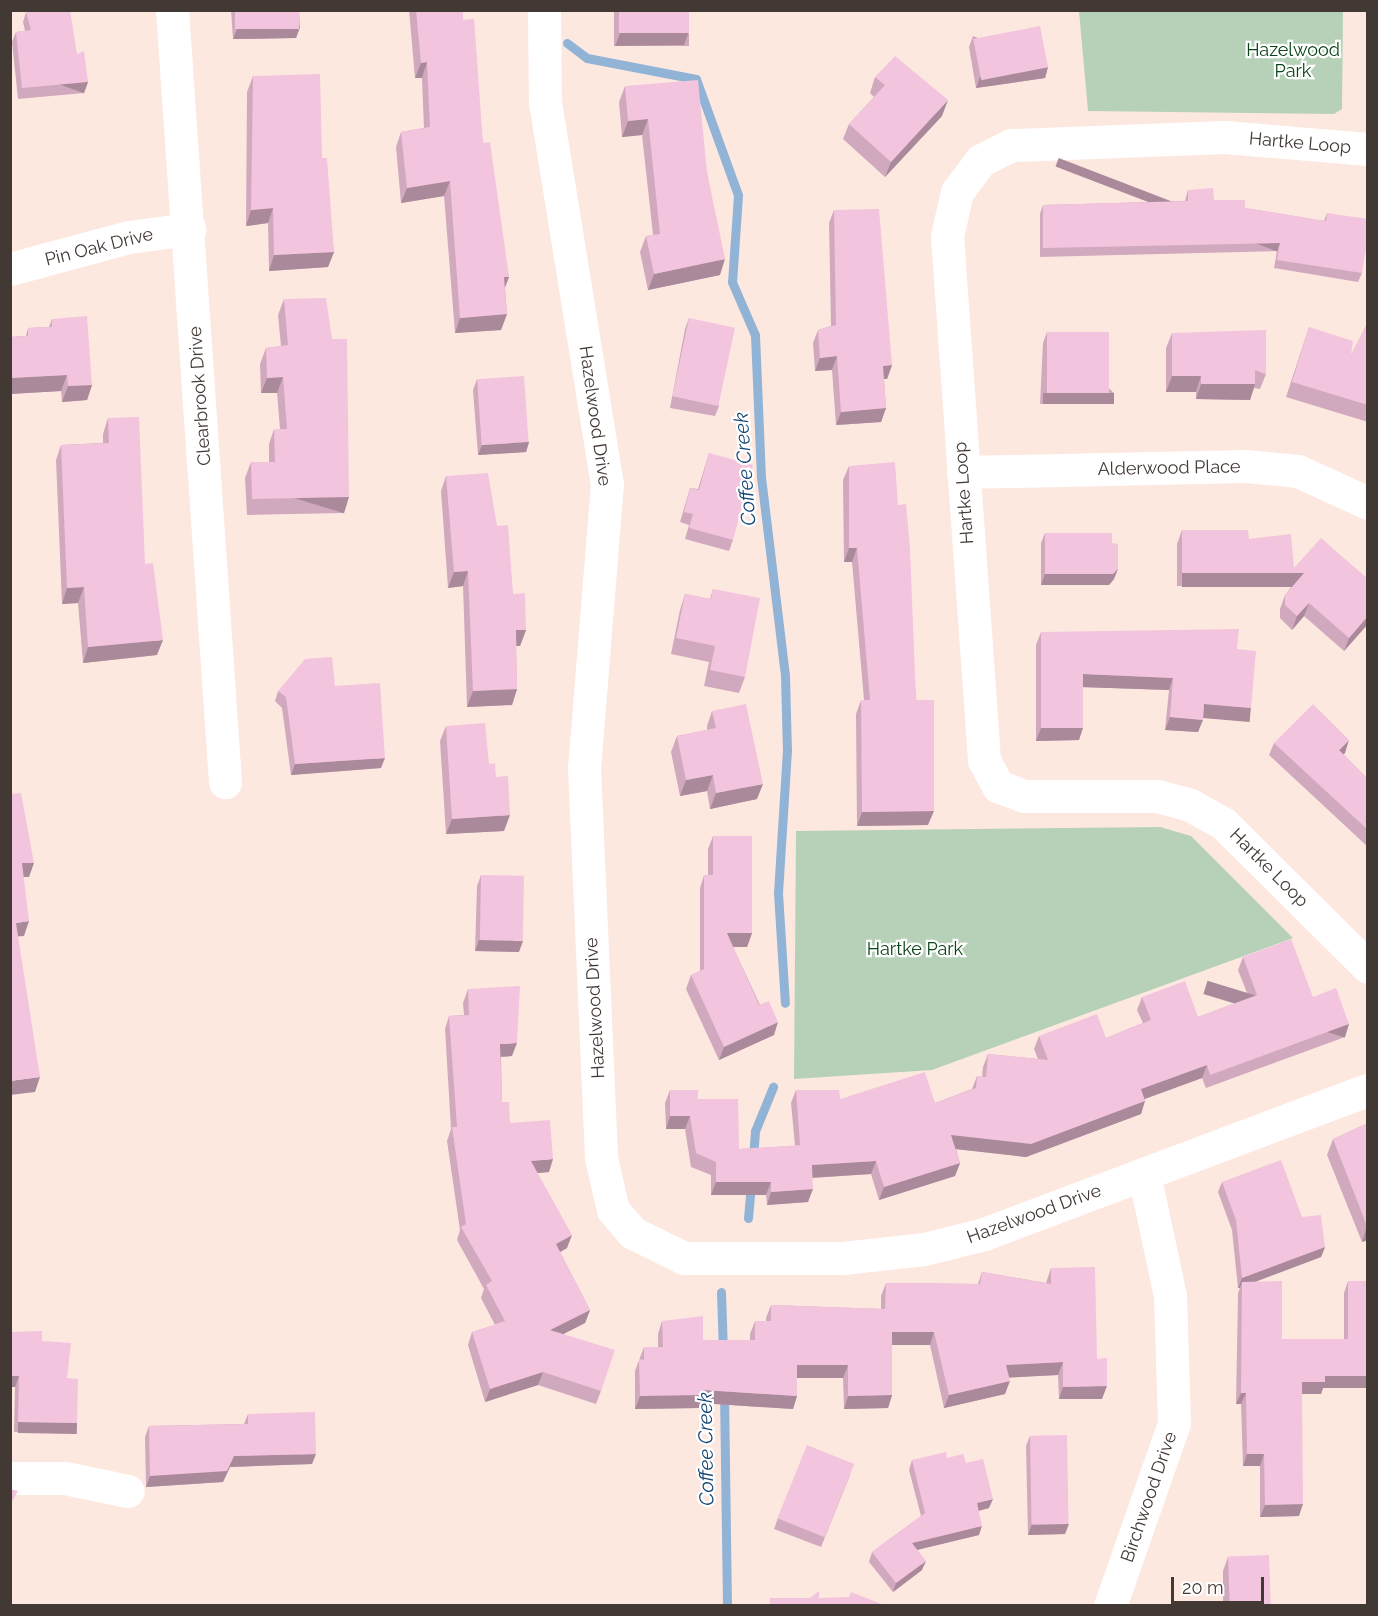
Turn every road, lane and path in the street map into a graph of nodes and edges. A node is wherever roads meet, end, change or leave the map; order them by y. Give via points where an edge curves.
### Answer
1 (172, 10) edge
2 (544, 10) edge
3 (1368, 149) edge
4 (189, 229) junction
5 (10, 269) edge
6 (963, 472) junction
7 (1368, 503) edge
8 (225, 782) dead end
9 (1368, 967) edge
10 (1368, 1090) edge
11 (1144, 1174) junction
12 (10, 1478) edge
13 (128, 1491) dead end
14 (1110, 1605) edge

1 - 4 street, Clearbrook Drive
2 - 11 street, Hazelwood Drive via 545,102 607,483 584,767 601,1158 613,1210 633,1233 684,1258 843,1258 924,1249 984,1234
3 - 6 street, Hartke Loop via 1224,137 1029,142 981,160 957,192 947,236
4 - 5 street, Pin Oak Drive via 129,237
4 - 8 street, Clearbrook Drive
6 - 7 street, Alderwood Place via 1246,466 1298,471
6 - 9 street, Hartke Loop via 984,760 998,786 1024,796 1157,796 1190,805 1223,823
10 - 11 street, Hazelwood Drive
11 - 14 street, Birchwood Drive via 1170,1296 1174,1423
12 - 13 street via 65,1478

